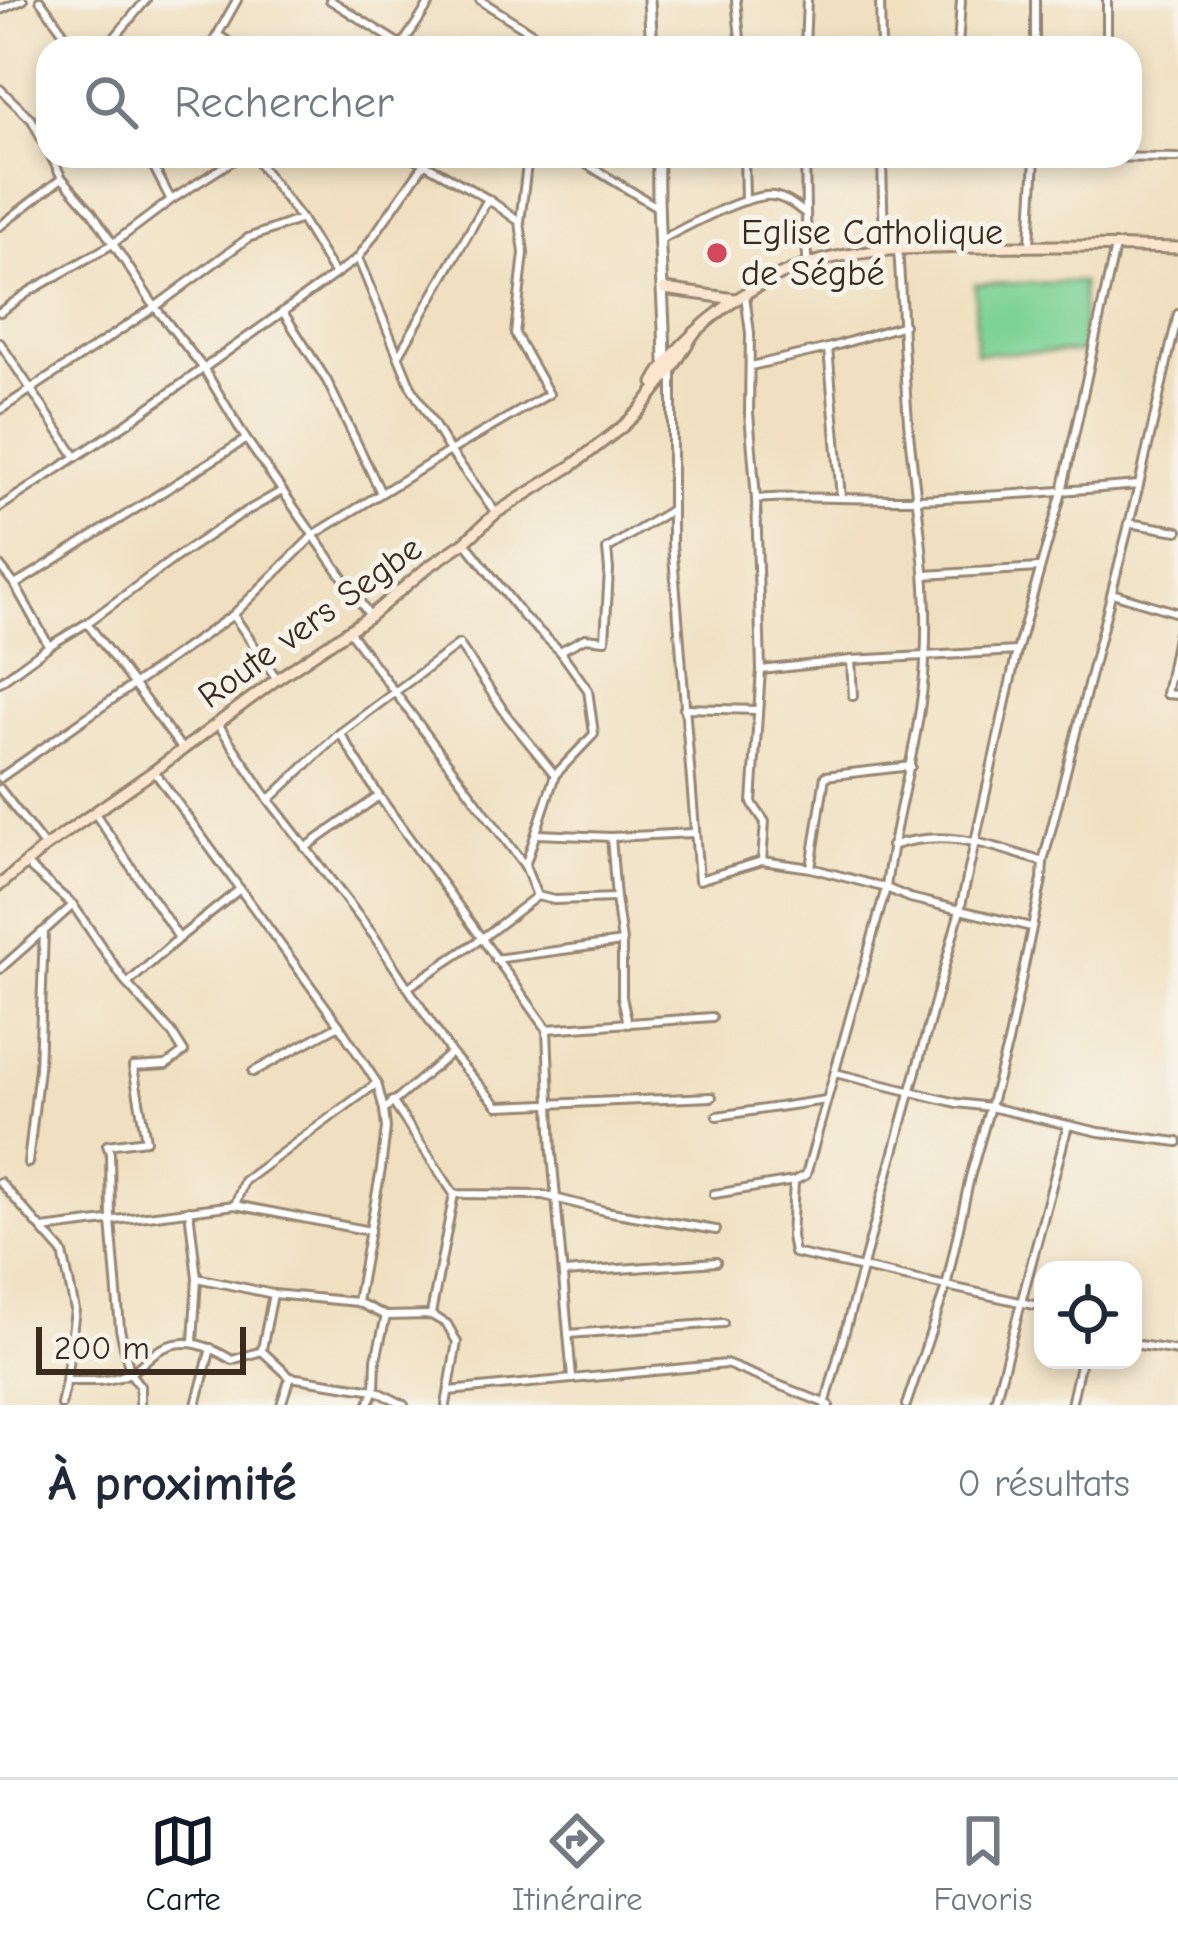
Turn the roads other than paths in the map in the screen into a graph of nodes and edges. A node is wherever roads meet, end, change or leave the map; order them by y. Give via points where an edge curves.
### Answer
1 (23, 0) edge
2 (40, 0) edge
3 (146, 0) edge
4 (237, 0) edge
5 (330, 0) edge
6 (432, 0) edge
7 (480, 0) edge
8 (650, 0) edge
9 (736, 0) edge
10 (807, 0) edge
11 (880, 0) edge
12 (961, 0) edge
13 (1035, 0) edge
14 (1107, 0) edge
15 (0, 10) edge
16 (218, 35) edge
17 (66, 36) edge
18 (116, 36) edge
19 (387, 36) edge
20 (411, 36) edge
21 (537, 36) edge
22 (652, 36) edge
23 (740, 36) edge
24 (806, 36) edge
25 (881, 36) edge
26 (959, 36) edge
27 (1035, 36) edge
28 (1107, 36) edge
29 (0, 89) edge
30 (36, 128) edge
31 (1142, 157) edge
32 (1178, 158) edge
33 (57, 168) edge
34 (154, 168) edge
35 (221, 168) edge
36 (262, 168) edge
37 (421, 168) edge
38 (433, 168) edge
39 (527, 168) edge
40 (593, 168) edge
41 (658, 168) edge
42 (744, 168) edge
43 (805, 168) edge
44 (881, 168) edge
45 (1034, 168) edge
46 (62, 178) junction
47 (488, 199) junction
48 (171, 200) junction
49 (745, 201) junction
50 (657, 207) junction
51 (0, 212) edge
52 (806, 214) junction
53 (301, 219) junction
54 (520, 222) junction
55 (3, 223) edge
56 (658, 241) junction
57 (111, 245) junction
58 (1030, 246) junction
59 (1114, 247) junction
60 (1178, 248) edge
61 (898, 249) junction
62 (884, 250) junction
63 (358, 258) junction
64 (807, 263) junction
65 (334, 273) junction
66 (664, 290) junction
67 (740, 295) junction
68 (155, 307) junction
69 (282, 311) junction
70 (0, 312) edge
71 (1178, 314) edge
72 (904, 325) junction
73 (0, 343) edge
74 (828, 348) junction
75 (399, 356) junction
76 (669, 365) junction
77 (751, 366) junction
78 (204, 369) junction
79 (30, 390) junction
80 (0, 410) edge
81 (246, 439) junction
82 (449, 451) junction
83 (76, 458) junction
84 (1139, 485) junction
85 (282, 491) junction
86 (1062, 492) junction
87 (381, 493) junction
88 (841, 498) junction
89 (917, 499) junction
90 (756, 500) junction
91 (0, 507) edge
92 (670, 510) junction
93 (496, 513) junction
94 (1128, 523) junction
95 (1178, 531) edge
96 (315, 534) junction
97 (465, 542) junction
98 (0, 566) edge
99 (1038, 568) junction
100 (925, 575) junction
101 (15, 585) junction
102 (1112, 593) junction
103 (1178, 613) edge
104 (233, 615) junction
105 (370, 616) junction
106 (87, 623) junction
107 (349, 631) junction
108 (1178, 632) edge
109 (50, 646) junction
110 (560, 651) junction
111 (1017, 651) junction
112 (926, 656) junction
113 (851, 660) junction
114 (761, 670) junction
115 (278, 679) junction
116 (0, 682) edge
117 (133, 685) junction
118 (395, 690) junction
119 (1178, 694) edge
120 (853, 696) dead end
121 (684, 707) junction
122 (758, 710) junction
123 (218, 724) junction
124 (340, 733) junction
125 (183, 750) junction
126 (910, 766) junction
127 (154, 771) junction
128 (555, 775) junction
129 (0, 778) edge
130 (0, 789) edge
131 (380, 796) junction
132 (269, 800) junction
133 (94, 812) junction
134 (693, 833) junction
135 (537, 834) junction
136 (611, 837) junction
137 (974, 840) junction
138 (891, 846) junction
139 (45, 847) junction
140 (305, 848) junction
141 (762, 861) junction
142 (1043, 862) junction
143 (26, 864) junction
144 (525, 866) junction
145 (811, 868) junction
146 (0, 885) edge
147 (886, 888) junction
148 (239, 889) junction
149 (537, 896) junction
150 (616, 898) junction
151 (73, 904) junction
152 (960, 910) junction
153 (1031, 927) junction
154 (44, 931) junction
155 (179, 938) junction
156 (482, 939) junction
157 (622, 943) junction
158 (495, 959) junction
159 (0, 969) edge
160 (128, 984) junction
161 (409, 987) junction
162 (712, 1017) dead end
163 (628, 1024) junction
164 (339, 1025) junction
165 (547, 1029) junction
166 (451, 1053) junction
167 (254, 1072) dead end
168 (834, 1073) junction
169 (377, 1083) junction
170 (911, 1090) junction
171 (712, 1097) dead end
172 (826, 1100) junction
173 (392, 1101) junction
174 (549, 1104) junction
175 (991, 1107) junction
176 (384, 1110) junction
177 (716, 1116) dead end
178 (1068, 1125) junction
179 (1178, 1142) edge
180 (28, 1163) dead end
181 (794, 1180) junction
182 (0, 1182) edge
183 (454, 1194) junction
184 (714, 1194) dead end
185 (555, 1200) junction
186 (235, 1205) junction
187 (189, 1210) junction
188 (111, 1221) junction
189 (43, 1229) junction
190 (716, 1230) dead end
191 (370, 1231) junction
192 (716, 1262) dead end
193 (862, 1266) junction
194 (564, 1273) junction
195 (197, 1278) junction
196 (946, 1287) junction
197 (274, 1294) junction
198 (357, 1302) junction
199 (1022, 1302) junction
200 (1034, 1304) edge
201 (431, 1315) junction
202 (386, 1316) junction
203 (723, 1323) dead end
204 (568, 1334) junction
205 (193, 1342) junction
206 (1142, 1345) edge
207 (211, 1348) junction
208 (262, 1351) junction
209 (1178, 1351) edge
210 (1079, 1369) edge
211 (130, 1372) junction
212 (290, 1377) junction
213 (572, 1378) junction
214 (66, 1381) junction
215 (375, 1390) junction
216 (449, 1391) junction
217 (827, 1404) edge
218 (61, 1405) edge
219 (140, 1405) edge
220 (196, 1405) edge
221 (281, 1405) edge
222 (368, 1405) edge
223 (404, 1405) edge
224 (446, 1405) edge
225 (906, 1405) edge
226 (994, 1405) edge
227 (1071, 1405) edge

1 - 15 street
2 - 17 street
3 - 18 street
4 - 16 street
5 - 19 street
6 - 20 street
7 - 21 street
8 - 22 street
9 - 23 street
10 - 24 street
11 - 25 street
12 - 26 street
13 - 27 street
14 - 28 street
29 - 30 street
31 - 32 street
33 - 46 street
34 - 48 street
35 - 48 street
36 - 53 street
37 - 63 street
38 - 47 street
39 - 54 street
40 - 50 street
41 - 50 street
42 - 49 street
43 - 52 street
44 - 62 street
45 - 58 street
46 - 55 street
46 - 57 street
47 - 54 street
47 - 75 street
48 - 57 street
49 - 52 street via 771,196
49 - 56 street
50 - 56 street
51 - 55 street
52 - 64 street
53 - 65 street
53 - 68 street via 248,238
54 - 82 street via 514,334 548,394
56 - 66 street
57 - 68 street
57 - 70 street
58 - 59 main road, Route vers Segbe
58 - 61 main road, Route vers Segbe
59 - 60 main road, Route vers Segbe
59 - 86 street
61 - 62 main road, Route vers Segbe
61 - 72 street
62 - 64 main road, Route vers Segbe
63 - 65 street
63 - 75 street
64 - 67 main road, Route vers Segbe
65 - 69 street
66 - 67 main road
66 - 76 street
67 - 76 main road, Route vers Segbe
67 - 77 street
68 - 78 street
68 - 79 street
69 - 78 street
69 - 87 street via 327,381
71 - 84 street
72 - 74 street
72 - 89 street
73 - 79 street
74 - 77 street
74 - 88 street
75 - 82 street
76 - 92 street
76 - 93 main road, Route vers Segbe via 622,427
77 - 90 street
78 - 81 street
78 - 83 street
79 - 80 street
79 - 83 street
81 - 85 street
81 - 101 street
82 - 87 street
82 - 93 street
83 - 91 street
84 - 86 street
84 - 94 street
85 - 96 street
85 - 106 street
86 - 89 street
86 - 99 street
87 - 96 street
88 - 89 street
88 - 90 street
89 - 100 street
90 - 114 street
92 - 110 street via 607,549 604,640 585,638
92 - 121 street
93 - 97 main road, Route vers Segbe
94 - 95 street
94 - 102 street
96 - 104 street
96 - 105 street
97 - 105 main road, Route vers Segbe
97 - 110 street
98 - 101 street
99 - 100 street
99 - 111 street
100 - 112 street
101 - 109 street
102 - 103 street
102 - 142 street
104 - 115 street
104 - 117 street
105 - 107 main road, Route vers Segbe
106 - 109 street
106 - 117 street
107 - 115 main road, Route vers Segbe
107 - 118 street
108 - 119 street via 1166,691
109 - 116 street
110 - 128 street via 589,690 594,734
111 - 112 street
111 - 137 street
112 - 113 street
112 - 126 street
113 - 114 street
113 - 120 street
114 - 122 street
115 - 123 main road, Route vers Segbe
117 - 125 street
117 - 129 street
118 - 124 street
118 - 128 street via 459,644
118 - 144 street
121 - 122 street
121 - 134 street
122 - 141 street via 752,803 765,821
123 - 125 main road, Route vers Segbe
123 - 132 street
124 - 131 street
124 - 132 street
125 - 127 main road, Route vers Segbe
126 - 138 street
126 - 145 street via 825,776
127 - 133 main road, Route vers Segbe
127 - 148 street
128 - 135 street
130 - 139 street
131 - 140 street
131 - 156 street
132 - 140 street
133 - 139 main road, Route vers Segbe
133 - 155 street
134 - 136 street
134 - 141 street via 699,880
135 - 136 street
135 - 144 street
136 - 150 street
137 - 138 street
137 - 142 street
137 - 152 street
138 - 147 street
139 - 143 main road, Route vers Segbe
140 - 161 street
141 - 145 street
142 - 153 street
143 - 146 main road, Route vers Segbe
143 - 151 street
144 - 149 street
145 - 147 street
147 - 152 street
147 - 168 street
148 - 155 street
148 - 164 street
149 - 150 street
149 - 156 street
150 - 157 street
151 - 154 street
151 - 160 street
152 - 153 street
152 - 170 street
153 - 175 street
154 - 159 street
154 - 180 street
155 - 160 street
156 - 158 street
156 - 161 street
157 - 158 street
157 - 163 street
158 - 165 street
160 - 188 street via 184,1052 166,1065 134,1067 146,1141 107,1145
161 - 166 street
162 - 163 street
163 - 165 street
164 - 167 street
164 - 169 street
165 - 174 street
166 - 173 street
166 - 174 street via 498,1106
168 - 170 street
168 - 172 street
169 - 176 street
169 - 186 street via 244,1181
170 - 175 street
170 - 193 street
171 - 174 street
172 - 177 street
172 - 181 street via 806,1175
173 - 176 street
173 - 183 street
174 - 185 street
175 - 178 street
175 - 196 street
176 - 191 street
178 - 179 street
178 - 199 street
181 - 184 street
181 - 193 street via 794,1253
182 - 189 street
183 - 185 street
183 - 201 street
185 - 190 street
185 - 194 street
186 - 187 street
186 - 191 street
187 - 188 street
187 - 195 street
188 - 189 street
188 - 211 street
189 - 214 street via 63,1253 75,1310
191 - 198 street
192 - 194 street
193 - 196 street
193 - 217 street
194 - 204 street
195 - 197 street
195 - 205 street
196 - 199 street
196 - 225 street
197 - 198 street
197 - 208 street
198 - 202 street
199 - 200 street
199 - 226 street
201 - 202 street
201 - 216 street via 457,1342
202 - 215 street
203 - 204 street
204 - 213 street
205 - 207 street
205 - 211 street via 160,1348
206 - 209 street
207 - 208 street via 232,1360
207 - 220 street
208 - 212 street
210 - 227 street
211 - 214 street
211 - 219 street
212 - 215 street
212 - 221 street
213 - 216 street
213 - 217 street via 726,1364
214 - 218 street
215 - 222 street
215 - 223 street
216 - 224 street

